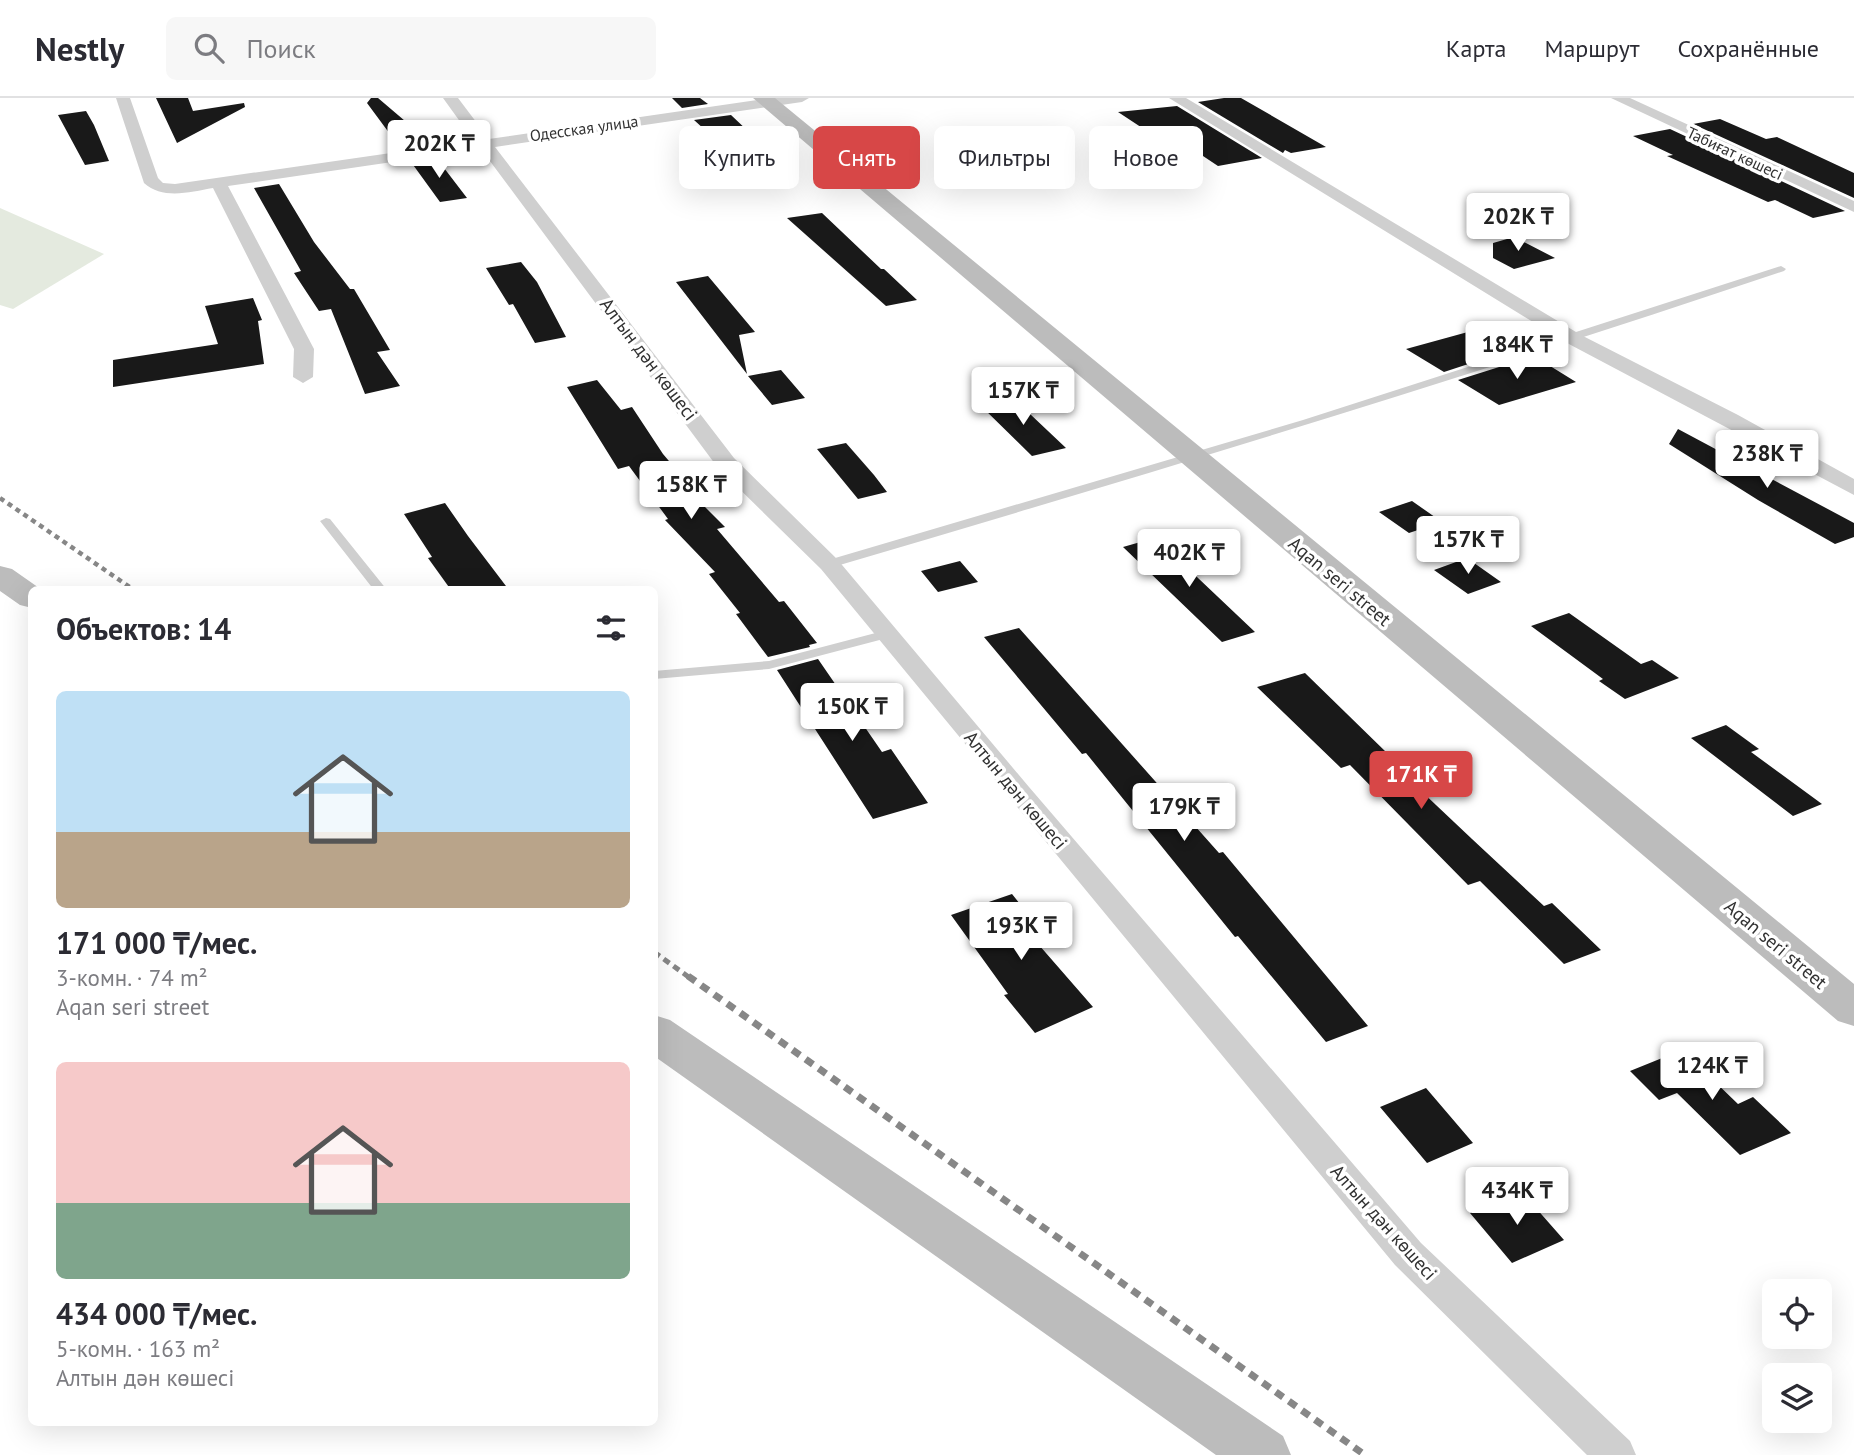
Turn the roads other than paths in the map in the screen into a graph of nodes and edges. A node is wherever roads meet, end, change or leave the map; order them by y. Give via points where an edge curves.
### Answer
1 (123, 98) edge
2 (450, 98) edge
3 (802, 98) edge
4 (1176, 98) edge
5 (1618, 98) edge
6 (765, 100) edge
7 (482, 142) junction
8 (219, 184) junction
9 (1854, 207) edge
10 (1781, 269) dead end
11 (1574, 340) junction
12 (303, 377) dead end
13 (1191, 458) junction
14 (1854, 488) edge
15 (326, 521) dead end
16 (829, 564) junction
17 (0, 576) edge
18 (378, 586) edge
19 (28, 595) edge
20 (887, 634) junction
21 (658, 675) edge
22 (1854, 1009) edge
23 (658, 1034) edge
24 (1264, 1455) edge
25 (1615, 1455) edge

1 - 8 street, Одесская улица via 150,180 158,187 175,189
2 - 7 street, Алтын дән көшесі
3 - 6 street, Одесская улица
4 - 11 street
5 - 9 street, Табиғат көшесі
6 - 7 street, Одесская улица
6 - 13 street, Aqan seri street
7 - 8 street, Одесская улица
7 - 16 street, Алтын дән көшесі via 726,463
8 - 12 street via 304,349
10 - 11 lane
11 - 13 lane
11 - 14 street via 1731,419
13 - 16 lane
13 - 22 street, Aqan seri street
15 - 18 lane
16 - 20 street, Алтын дән көшесі
17 - 19 street
20 - 21 lane via 769,665
20 - 25 street, Алтын дән көшесі via 1408,1254
23 - 24 street

